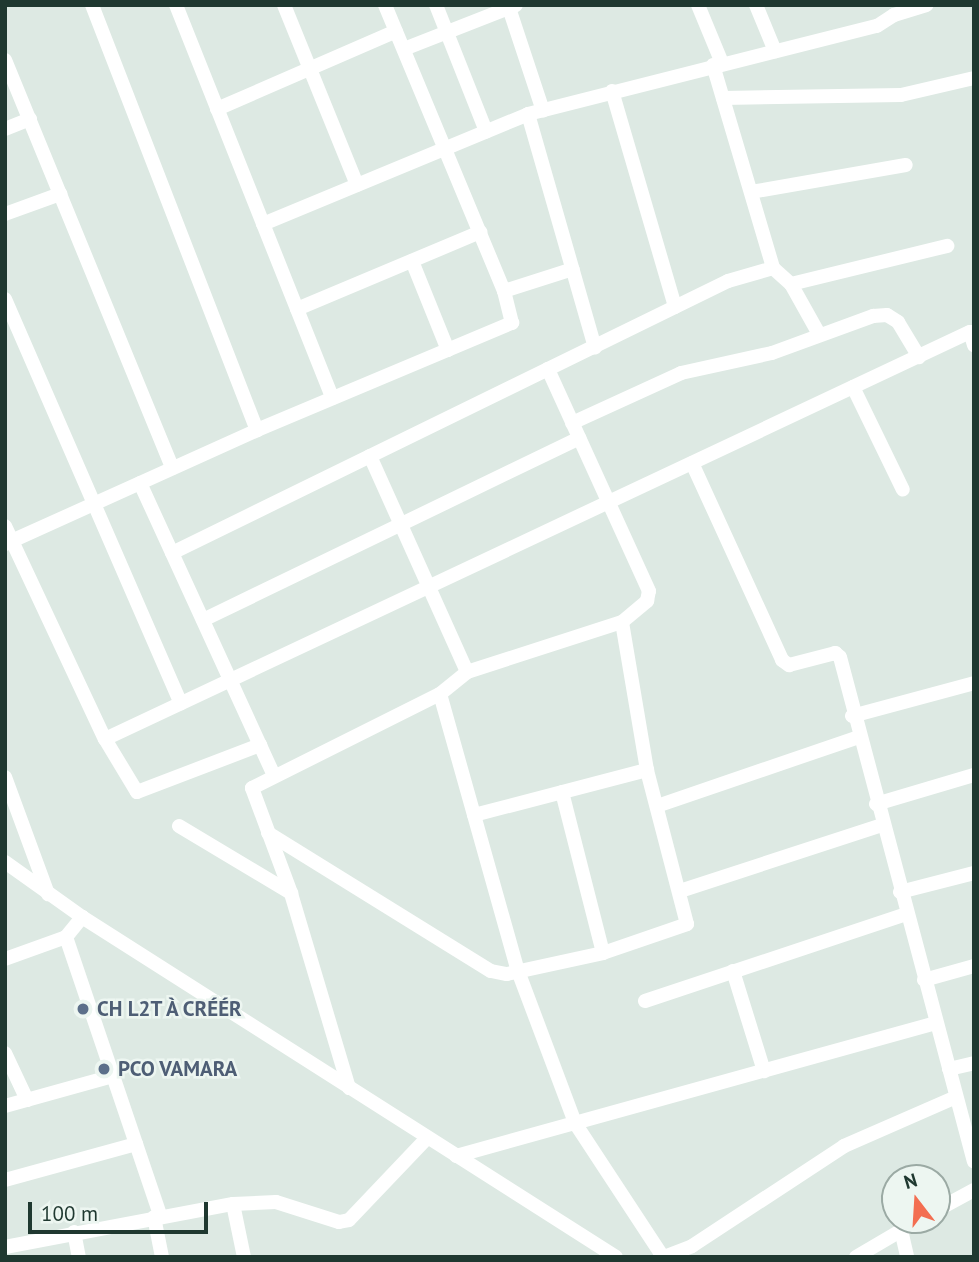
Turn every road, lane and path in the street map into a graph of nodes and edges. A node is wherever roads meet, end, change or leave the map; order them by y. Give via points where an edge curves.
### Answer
1 (92, 5) edge
2 (176, 5) edge
3 (284, 5) edge
4 (385, 5) edge
5 (436, 5) edge
6 (698, 5) edge
7 (756, 5) edge
8 (926, 5) edge
9 (513, 7) edge
10 (892, 10) edge
11 (396, 31) junction
12 (448, 32) junction
13 (404, 50) junction
14 (775, 51) junction
15 (717, 64) junction
16 (7, 67) edge
17 (309, 69) junction
18 (974, 78) edge
19 (612, 90) junction
20 (723, 98) junction
21 (217, 109) junction
22 (543, 111) junction
23 (528, 114) junction
24 (30, 119) junction
25 (5, 129) edge
26 (486, 131) junction
27 (446, 149) junction
28 (906, 165) dead end
29 (357, 185) junction
30 (751, 192) junction
31 (60, 194) junction
32 (5, 214) edge
33 (263, 224) junction
34 (480, 232) junction
35 (947, 246) dead end
36 (412, 261) junction
37 (774, 268) junction
38 (573, 269) junction
39 (791, 284) junction
40 (504, 290) junction
41 (5, 299) edge
42 (675, 307) junction
43 (297, 309) junction
44 (819, 334) junction
45 (974, 345) edge
46 (595, 348) junction
47 (448, 350) junction
48 (919, 357) junction
49 (548, 369) junction
50 (853, 387) junction
51 (332, 398) junction
52 (572, 424) junction
53 (257, 430) junction
54 (579, 438) junction
55 (370, 456) junction
56 (692, 463) junction
57 (172, 468) junction
58 (140, 483) junction
59 (903, 490) dead end
60 (608, 503) junction
61 (93, 504) junction
62 (401, 524) junction
63 (5, 526) edge
64 (8, 542) edge
65 (172, 553) junction
66 (429, 587) junction
67 (203, 620) junction
68 (622, 622) junction
69 (467, 672) junction
70 (230, 680) junction
71 (974, 683) edge
72 (440, 694) junction
73 (181, 703) junction
74 (852, 716) junction
75 (858, 737) junction
76 (105, 739) junction
77 (260, 746) junction
78 (647, 770) junction
79 (273, 774) junction
80 (974, 775) edge
81 (5, 777) edge
82 (562, 792) junction
83 (876, 804) junction
84 (657, 806) junction
85 (474, 815) junction
86 (882, 825) junction
87 (179, 826) dead end
88 (268, 833) junction
89 (5, 862) edge
90 (974, 873) edge
91 (680, 891) junction
92 (900, 892) junction
93 (291, 893) junction
94 (49, 895) junction
95 (906, 914) junction
96 (82, 917) junction
97 (65, 937) junction
98 (603, 953) junction
99 (5, 959) edge
100 (974, 966) edge
101 (518, 971) junction
102 (733, 971) junction
103 (924, 980) junction
104 (645, 1000) dead end
105 (936, 1023) junction
106 (5, 1053) edge
107 (974, 1063) edge
108 (949, 1069) junction
109 (764, 1071) junction
110 (113, 1076) junction
111 (349, 1087) junction
112 (956, 1097) junction
113 (27, 1100) junction
114 (5, 1107) edge
115 (575, 1123) junction
116 (427, 1138) junction
117 (136, 1144) junction
118 (973, 1155) edge
119 (456, 1156) junction
120 (5, 1180) edge
121 (974, 1190) edge
122 (951, 1202) edge
123 (233, 1204) junction
124 (157, 1216) junction
125 (75, 1232) junction
126 (894, 1234) edge
127 (902, 1234) edge
128 (5, 1247) edge
129 (79, 1257) edge
130 (162, 1257) edge
131 (244, 1257) edge
132 (615, 1257) edge
133 (664, 1257) edge
134 (856, 1257) edge
135 (907, 1257) edge

1 - 53 street
2 - 21 street
3 - 17 street
4 - 11 street
5 - 12 street
6 - 15 street
7 - 14 street
8 - 10 street
9 - 12 street
9 - 22 street
10 - 14 street via 877,26
11 - 13 street
11 - 17 street
12 - 13 street
12 - 26 street
13 - 27 street
14 - 15 street
15 - 19 street
15 - 20 street
16 - 24 street
17 - 21 street
17 - 29 street
18 - 20 street via 901,95
19 - 22 street
19 - 42 street
20 - 30 street
21 - 33 street
22 - 23 street
23 - 26 street
23 - 38 street
24 - 25 street
24 - 31 street
26 - 27 street
27 - 29 street
27 - 34 street
28 - 30 street
29 - 33 street
30 - 37 street
31 - 32 street
31 - 57 street
33 - 43 street
34 - 36 street
34 - 40 street
35 - 39 street
36 - 43 street
36 - 47 street
37 - 39 street
37 - 42 street via 728,281
38 - 40 street
38 - 46 street
39 - 44 street
40 - 47 street via 512,323
41 - 61 street
42 - 46 street
43 - 51 street
44 - 48 street via 887,316 898,322
44 - 52 street via 772,354 681,373
45 - 48 street via 970,332
46 - 49 street
47 - 51 street
48 - 50 street
49 - 52 street
49 - 55 street
50 - 56 street
50 - 59 street
51 - 53 street
52 - 54 street
53 - 57 street
54 - 60 street
54 - 62 street
55 - 62 street
55 - 65 street
56 - 60 street
56 - 74 street via 782,660 789,665 838,654
57 - 58 street
58 - 61 street
58 - 65 street
60 - 66 street
60 - 68 street via 649,591 640,610
61 - 64 street
61 - 73 street
62 - 66 street
62 - 67 street
63 - 64 street
64 - 76 street
65 - 67 street
66 - 69 street
66 - 70 street
67 - 70 street
68 - 69 street
68 - 78 street
69 - 72 street
70 - 73 street
70 - 77 street
71 - 74 street
72 - 79 street
72 - 85 street
73 - 76 street
74 - 75 street
75 - 83 street
75 - 84 street
76 - 77 street via 131,786 145,793
77 - 79 street
78 - 82 street
78 - 84 street
79 - 88 street via 252,788
80 - 83 street
81 - 94 street
82 - 85 street
82 - 98 street
83 - 86 street
84 - 91 street
85 - 101 street
86 - 91 street
86 - 92 street
87 - 93 street
88 - 93 street
88 - 101 street via 491,971
89 - 94 street
90 - 92 street
91 - 98 street via 687,924
92 - 95 street
93 - 111 street
94 - 96 street
95 - 102 street
95 - 103 street
96 - 97 street
96 - 111 street
97 - 99 street
97 - 110 street
98 - 101 street
100 - 103 street
101 - 115 street
102 - 104 street
102 - 109 street
103 - 105 street
105 - 108 street
105 - 109 street
106 - 113 street
107 - 108 street
108 - 112 street
109 - 115 street
110 - 113 street
110 - 117 street
111 - 116 street
112 - 118 street
112 - 133 street via 844,1146 692,1246
113 - 114 street
115 - 119 street
115 - 133 street
116 - 119 street
116 - 123 street via 349,1220 339,1222 276,1202
117 - 120 street
117 - 124 street
119 - 132 street
121 - 122 street
123 - 124 street
123 - 131 street
124 - 125 street
124 - 130 street
125 - 128 street
125 - 129 street
126 - 134 street
127 - 135 street

